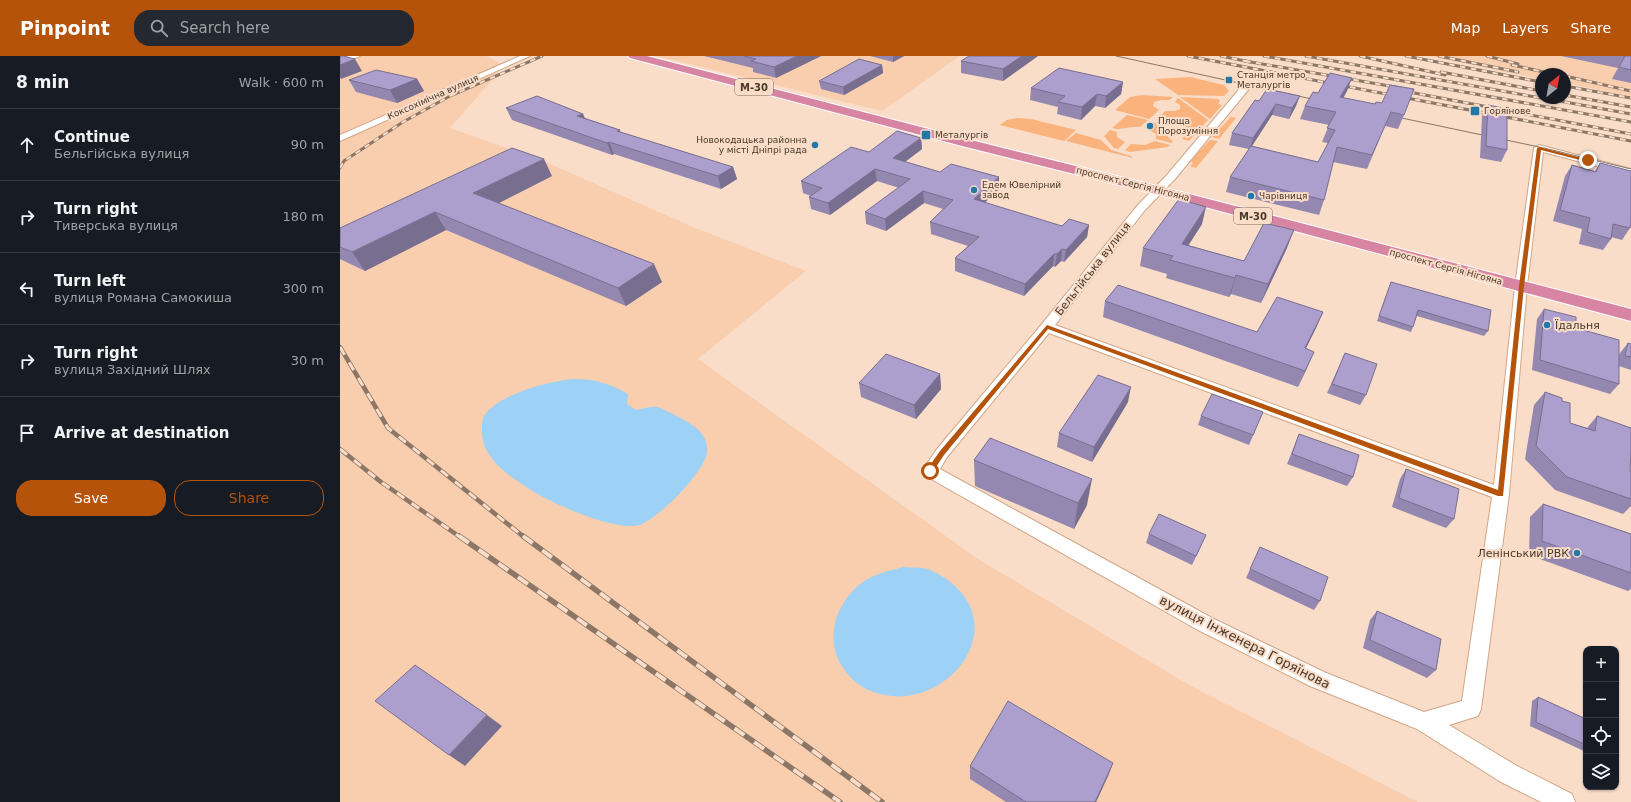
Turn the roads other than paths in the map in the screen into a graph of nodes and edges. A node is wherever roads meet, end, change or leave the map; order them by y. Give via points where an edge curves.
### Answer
1 (356, 56) edge
2 (526, 56) edge
3 (634, 56) edge
4 (340, 62) edge
5 (1245, 88) dead end
6 (340, 138) edge
7 (1631, 172) edge
8 (1157, 191) junction
9 (1521, 286) junction
10 (1631, 315) edge
11 (1047, 327) junction
12 (930, 471) joint
13 (1501, 494) junction
14 (1424, 722) junction
15 (1564, 802) edge

1 - 4 street
2 - 6 street, Коксохімічна вулиця
3 - 8 highway, проспект Сергія Нігояна / М-30
5 - 8 street, Бельгійська вулиця
7 - 9 street via 1539,148
8 - 9 highway, проспект Сергія Нігояна / М-30
8 - 11 street, Бельгійська вулиця
9 - 10 highway, проспект Сергія Нігояна / М-30
9 - 13 street
11 - 12 street, Бельгійська вулиця via 942,453
11 - 13 street
12 - 14 street, вулиця Інженера Горяїнова via 1205,624 1317,679
13 - 14 street via 1471,709
14 - 15 street, вулиця Інженера Горяїнова via 1509,774

